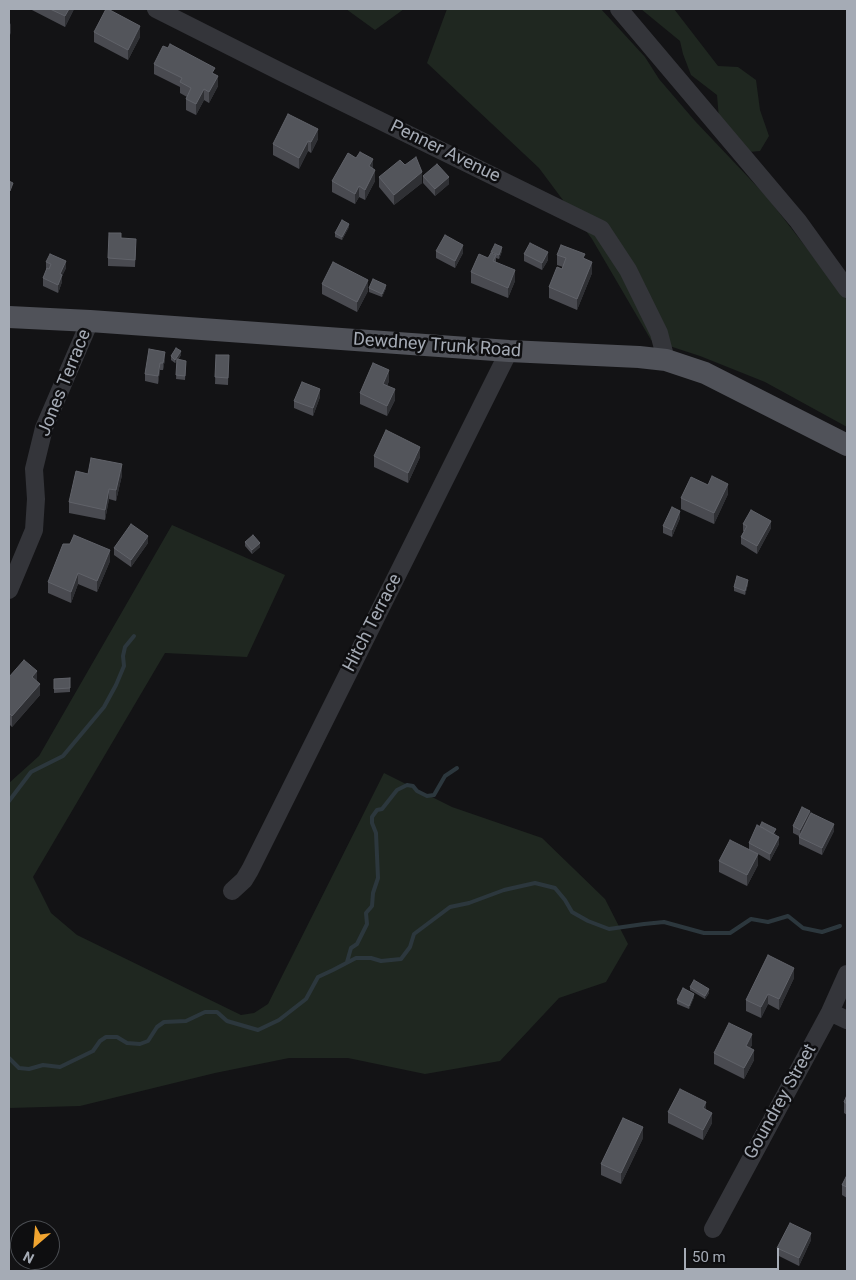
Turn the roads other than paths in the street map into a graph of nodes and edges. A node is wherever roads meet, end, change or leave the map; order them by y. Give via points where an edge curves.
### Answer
1 (156, 9) edge
2 (619, 9) edge
3 (847, 288) edge
4 (9, 317) edge
5 (90, 320) junction
6 (509, 351) junction
7 (666, 360) junction
8 (847, 445) edge
9 (9, 590) edge
10 (232, 892) dead end
11 (847, 974) edge
12 (830, 1012) junction
13 (847, 1020) edge
14 (713, 1229) dead end

1 - 7 street, Penner Avenue via 601,229 628,270 658,333
2 - 3 street via 798,221
4 - 5 main road, Dewdney Trunk Road
5 - 6 main road, Dewdney Trunk Road
5 - 9 street, Jones Terrace via 44,428 34,469 34,530
6 - 7 main road, Dewdney Trunk Road
6 - 10 street, Hitch Terrace via 250,870
7 - 8 main road, Dewdney Trunk Road via 705,373
11 - 12 street, Goundrey Street
12 - 13 street
12 - 14 street, Goundrey Street

